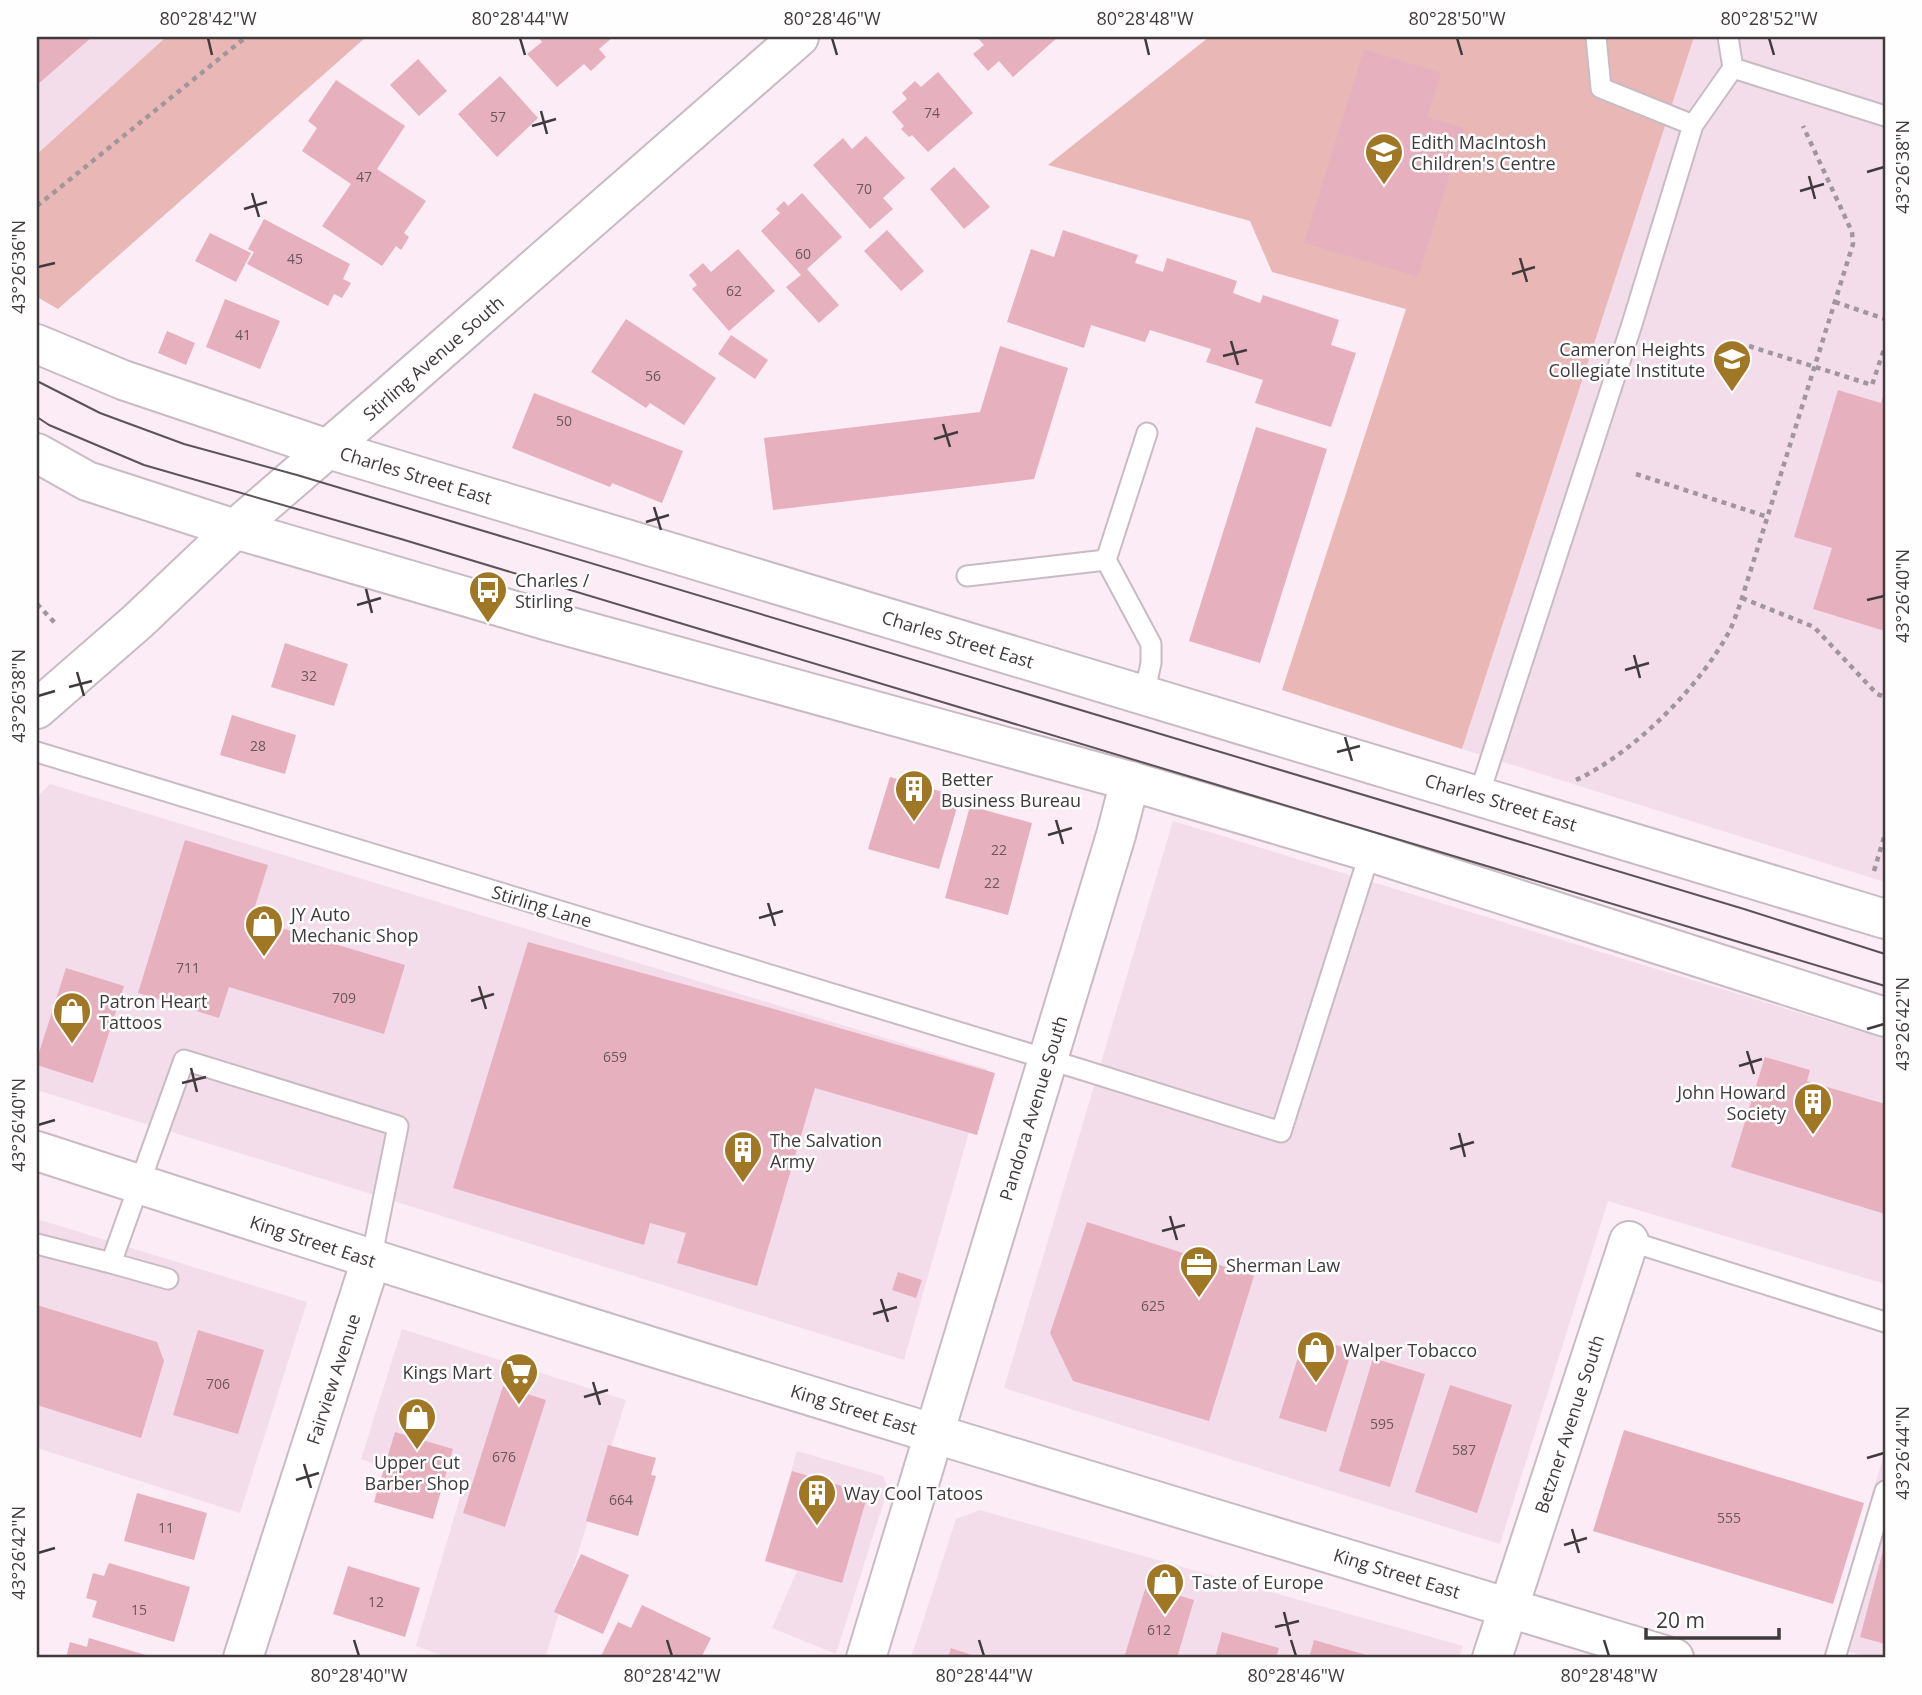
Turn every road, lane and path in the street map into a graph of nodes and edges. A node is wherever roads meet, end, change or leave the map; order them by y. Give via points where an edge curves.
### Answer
1 (246, 37) edge
2 (799, 37) edge
3 (1596, 37) edge
4 (1728, 37) edge
5 (1733, 68) junction
6 (1885, 116) edge
7 (1693, 125) junction
8 (1803, 126) dead end
9 (37, 206) edge
10 (1835, 302) junction
11 (1885, 319) edge
12 (37, 344) edge
13 (1749, 346) dead end
14 (1885, 346) edge
15 (1814, 367) junction
16 (1147, 433) dead end
17 (328, 449) junction
18 (37, 453) edge
19 (1636, 474) dead end
20 (1768, 517) junction
21 (234, 529) junction
22 (1106, 561) junction
23 (967, 576) dead end
24 (1742, 598) junction
25 (37, 604) edge
26 (55, 623) dead end
27 (1144, 695) junction
28 (1885, 697) edge
29 (37, 709) edge
30 (37, 752) edge
31 (1130, 781) junction
32 (1569, 784) dead end
33 (1479, 795) junction
34 (1885, 834) edge
35 (1370, 852) junction
36 (1872, 878) dead end
37 (1885, 919) edge
38 (1885, 1017) edge
39 (1047, 1060) junction
40 (37, 1151) edge
41 (139, 1184) junction
42 (1629, 1241) joint
43 (37, 1244) edge
44 (371, 1260) junction
45 (111, 1263) junction
46 (168, 1279) dead end
47 (1885, 1322) edge
48 (934, 1434) junction
49 (1885, 1491) edge
50 (1509, 1607) junction
51 (243, 1658) edge
52 (866, 1658) edge
53 (1492, 1658) edge
54 (1674, 1658) edge
55 (1835, 1658) edge

1 - 9 path
2 - 17 main road, Stirling Avenue South
3 - 7 lane via 1601,88
4 - 5 lane
5 - 6 lane
5 - 7 lane
7 - 33 lane
8 - 10 path via 1852,232 1853,244
10 - 11 path
10 - 15 path
12 - 17 main road, Charles Street East via 123,380
13 - 15 path
14 - 15 path via 1872,385
15 - 20 path
16 - 22 lane
17 - 21 main road, Stirling Avenue South
17 - 27 main road, Charles Street East
18 - 21 main road via 88,481
19 - 20 path
20 - 24 path
21 - 29 main road, Stirling Avenue South
21 - 31 main road via 562,625
22 - 23 lane
22 - 27 lane via 1151,644
24 - 28 path via 1814,627
24 - 32 path via 1731,628 1705,669 1668,710 1635,744
25 - 26 path
27 - 33 main road, Charles Street East
30 - 39 lane, Stirling Lane
31 - 35 main road
31 - 39 main road, Pandora Avenue South
33 - 37 main road, Charles Street East
34 - 36 path
35 - 38 main road
35 - 39 lane, Stirling Lane via 1281,1132
39 - 48 main road, Pandora Avenue South
40 - 41 main road, King Street East
41 - 44 main road, King Street East
41 - 44 lane via 184,1059 398,1126
41 - 45 lane
42 - 47 lane
42 - 50 main road, Betzner Avenue South
43 - 45 lane
44 - 48 main road, King Street East
44 - 51 main road, Fairview Avenue
45 - 46 lane
48 - 50 main road, King Street East
48 - 52 main road, Pandora Avenue South
49 - 55 lane
50 - 53 main road, Betzner Avenue South
50 - 54 main road, King Street East

